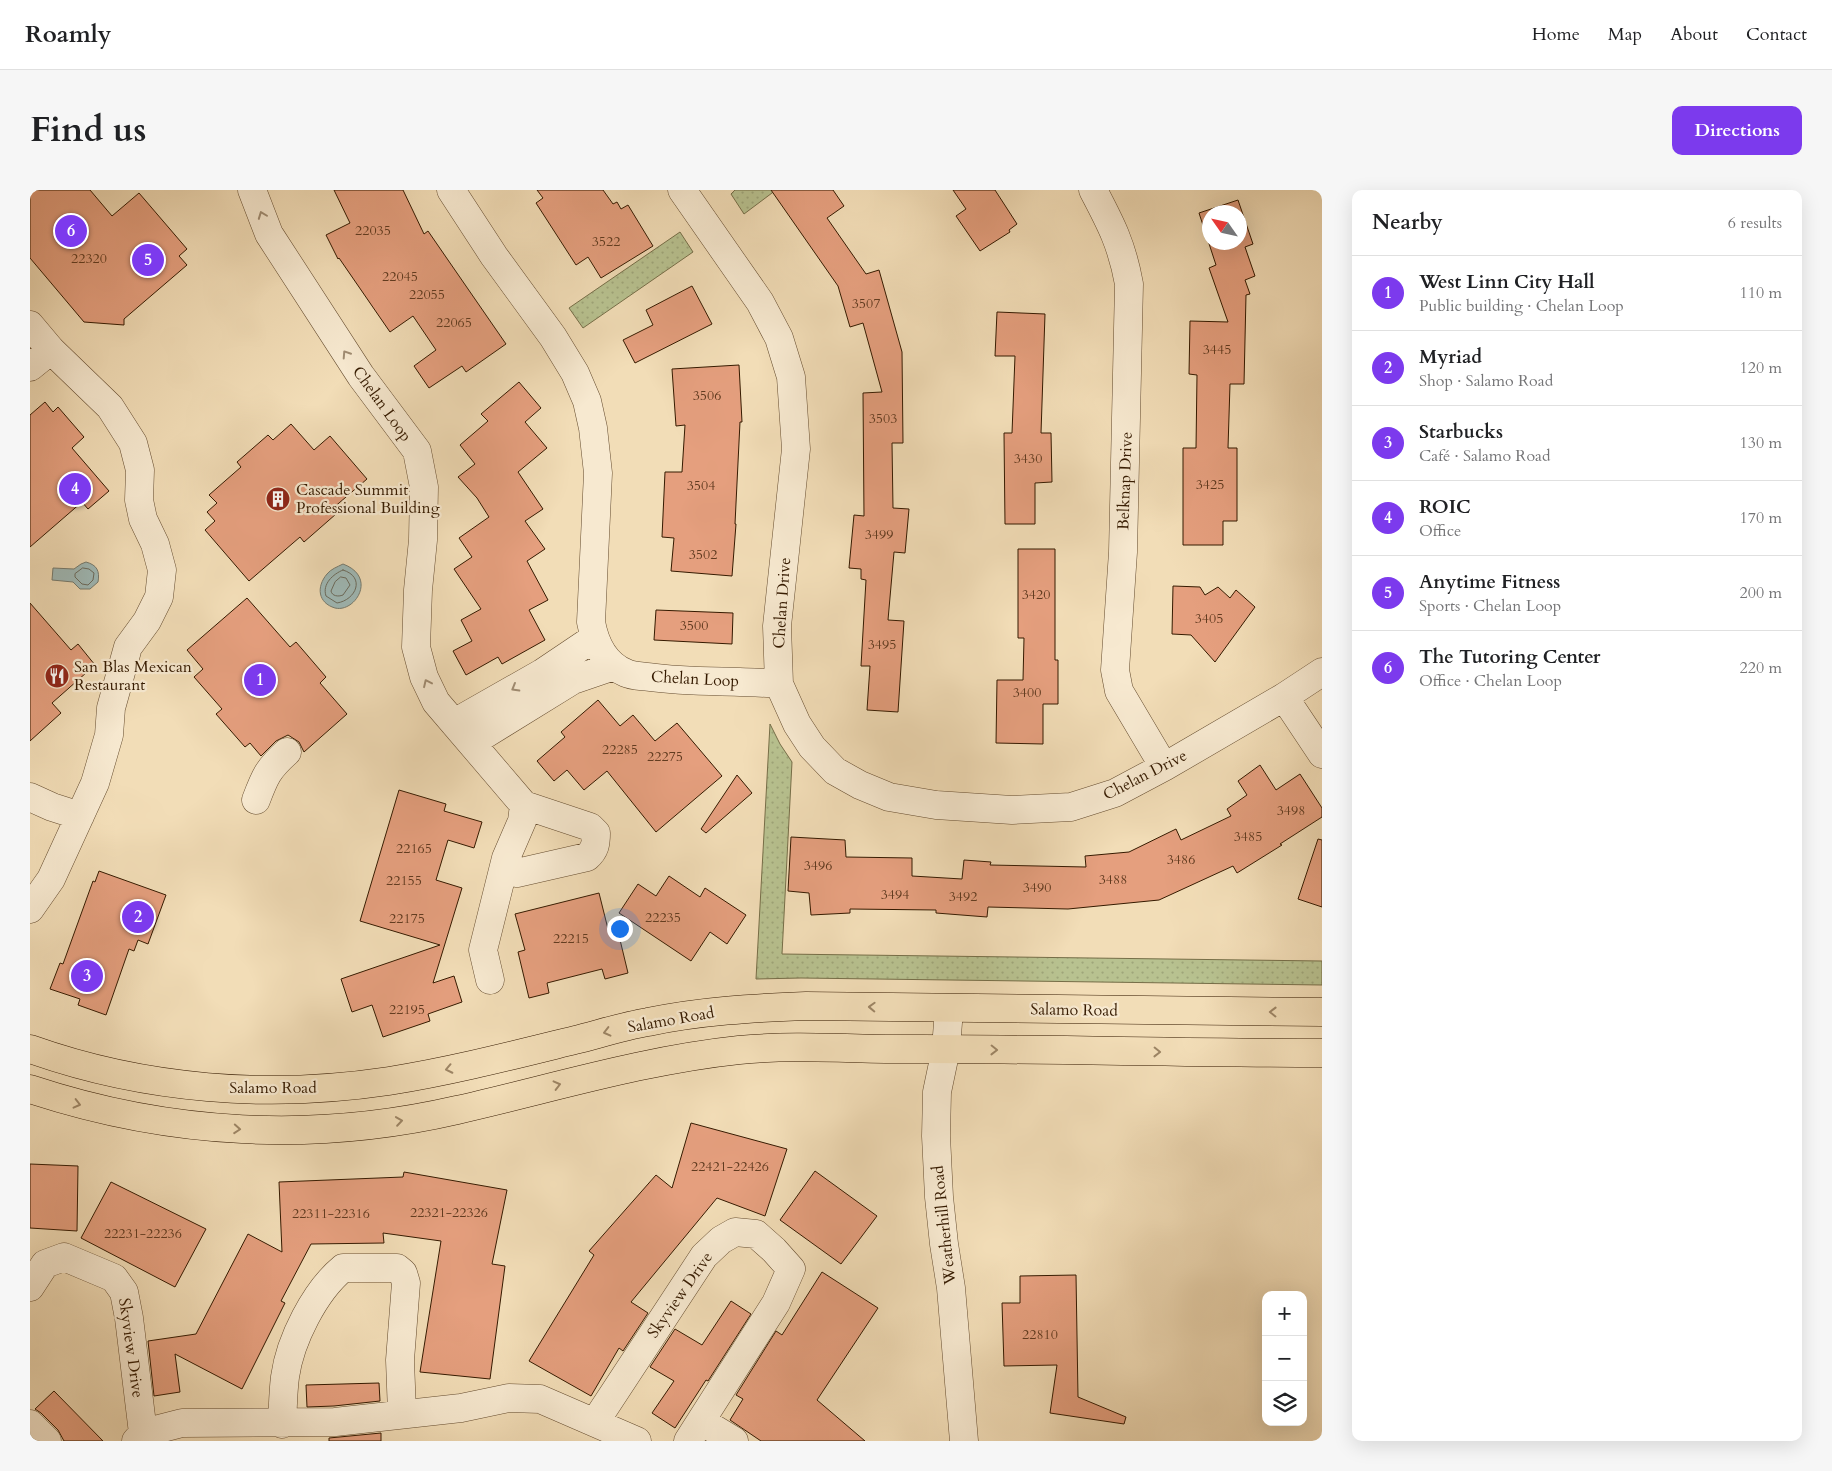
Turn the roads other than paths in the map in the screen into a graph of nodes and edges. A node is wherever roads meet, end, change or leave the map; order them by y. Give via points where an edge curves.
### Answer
1 (252, 190) edge
2 (451, 190) edge
3 (682, 190) edge
4 (1093, 190) edge
5 (30, 325) edge
6 (51, 350) junction
7 (30, 367) edge
8 (594, 638) junction
9 (614, 666) junction
10 (1322, 672) edge
11 (779, 684) junction
12 (1284, 697) junction
13 (463, 733) junction
14 (287, 752) dead end
15 (1322, 754) edge
16 (1164, 767) junction
17 (30, 797) edge
18 (256, 800) dead end
19 (524, 805) junction
20 (80, 816) junction
21 (503, 870) junction
22 (30, 909) edge
23 (490, 980) dead end
24 (949, 1009) junction
25 (1322, 1012) edge
26 (30, 1049) edge
27 (946, 1049) junction
28 (1322, 1053) edge
29 (30, 1090) edge
30 (30, 1287) edge
31 (402, 1413) junction
32 (595, 1422) junction
33 (30, 1424) edge
34 (282, 1424) junction
35 (695, 1431) edge
36 (139, 1437) edge
37 (47, 1441) edge
38 (637, 1441) edge
39 (734, 1441) edge
40 (964, 1441) edge

13 -> 1 street, Chelan Loop via 436,702 424,677 416,648 424,487 417,451 361,376 269,234
2 - 8 street, Chelan Loop via 553,337 575,373 587,401 598,473 591,622
3 - 11 street, Chelan Drive via 760,302 779,338 791,377 796,449 777,626
4 - 16 street, Belknap Drive via 1117,236 1129,284 1123,552 1115,670 1120,691
5 - 6 street
6 - 7 street
6 - 20 street via 110,407 133,443 140,470 139,500 143,518 162,570 158,597 147,621 128,646 111,708 109,735 95,783
8 - 9 street, Chelan Loop via 602,654
8 -> 13 street
9 - 11 street, Chelan Loop via 626,674 664,679
9 - 13 street via 574,680
10 - 12 street, Chelan Drive
11 - 16 street, Chelan Drive via 797,724 812,747 835,771 889,797 936,805 1012,810 1071,807 1115,793
12 - 15 street
12 - 16 street, Chelan Drive
13 - 19 street, Chelan Loop
14 - 18 street via 271,766
17 - 20 street
19 - 21 street via 522,821
19 - 21 street via 590,827 596,833 596,843 593,852 586,857 517,873
20 - 22 street via 51,879
21 - 23 street via 483,950
25 -> 24 main road, Salamo Road
24 -> 26 main road, Salamo Road via 806,1006 703,1013 648,1022 505,1058 391,1081 293,1090 216,1088 162,1082 78,1065
24 - 27 street, Weatherhill Road
27 -> 28 main road
29 -> 27 main road via 100,1110 173,1123 237,1129 320,1130 456,1111 645,1064 714,1053 802,1046
27 - 40 street, Weatherhill Road via 938,1092 936,1159
30 - 36 street, Skyview Drive via 45,1264 64,1257 114,1278 124,1292
31 - 32 street, Skyview Drive via 461,1408 508,1398 540,1399
31 - 34 street, Skyview Drive via 335,1422
31 - 34 street via 400,1360 406,1283 403,1273 397,1268 343,1268 332,1276 294,1342 285,1376
32 - 35 street, Skyview Drive via 704,1256 735,1232 756,1234 791,1269 776,1303
32 - 38 street, Skyview Drive
33 - 37 street
34 - 36 street, Skyview Drive via 182,1423
35 - 39 street, Skyview Drive

